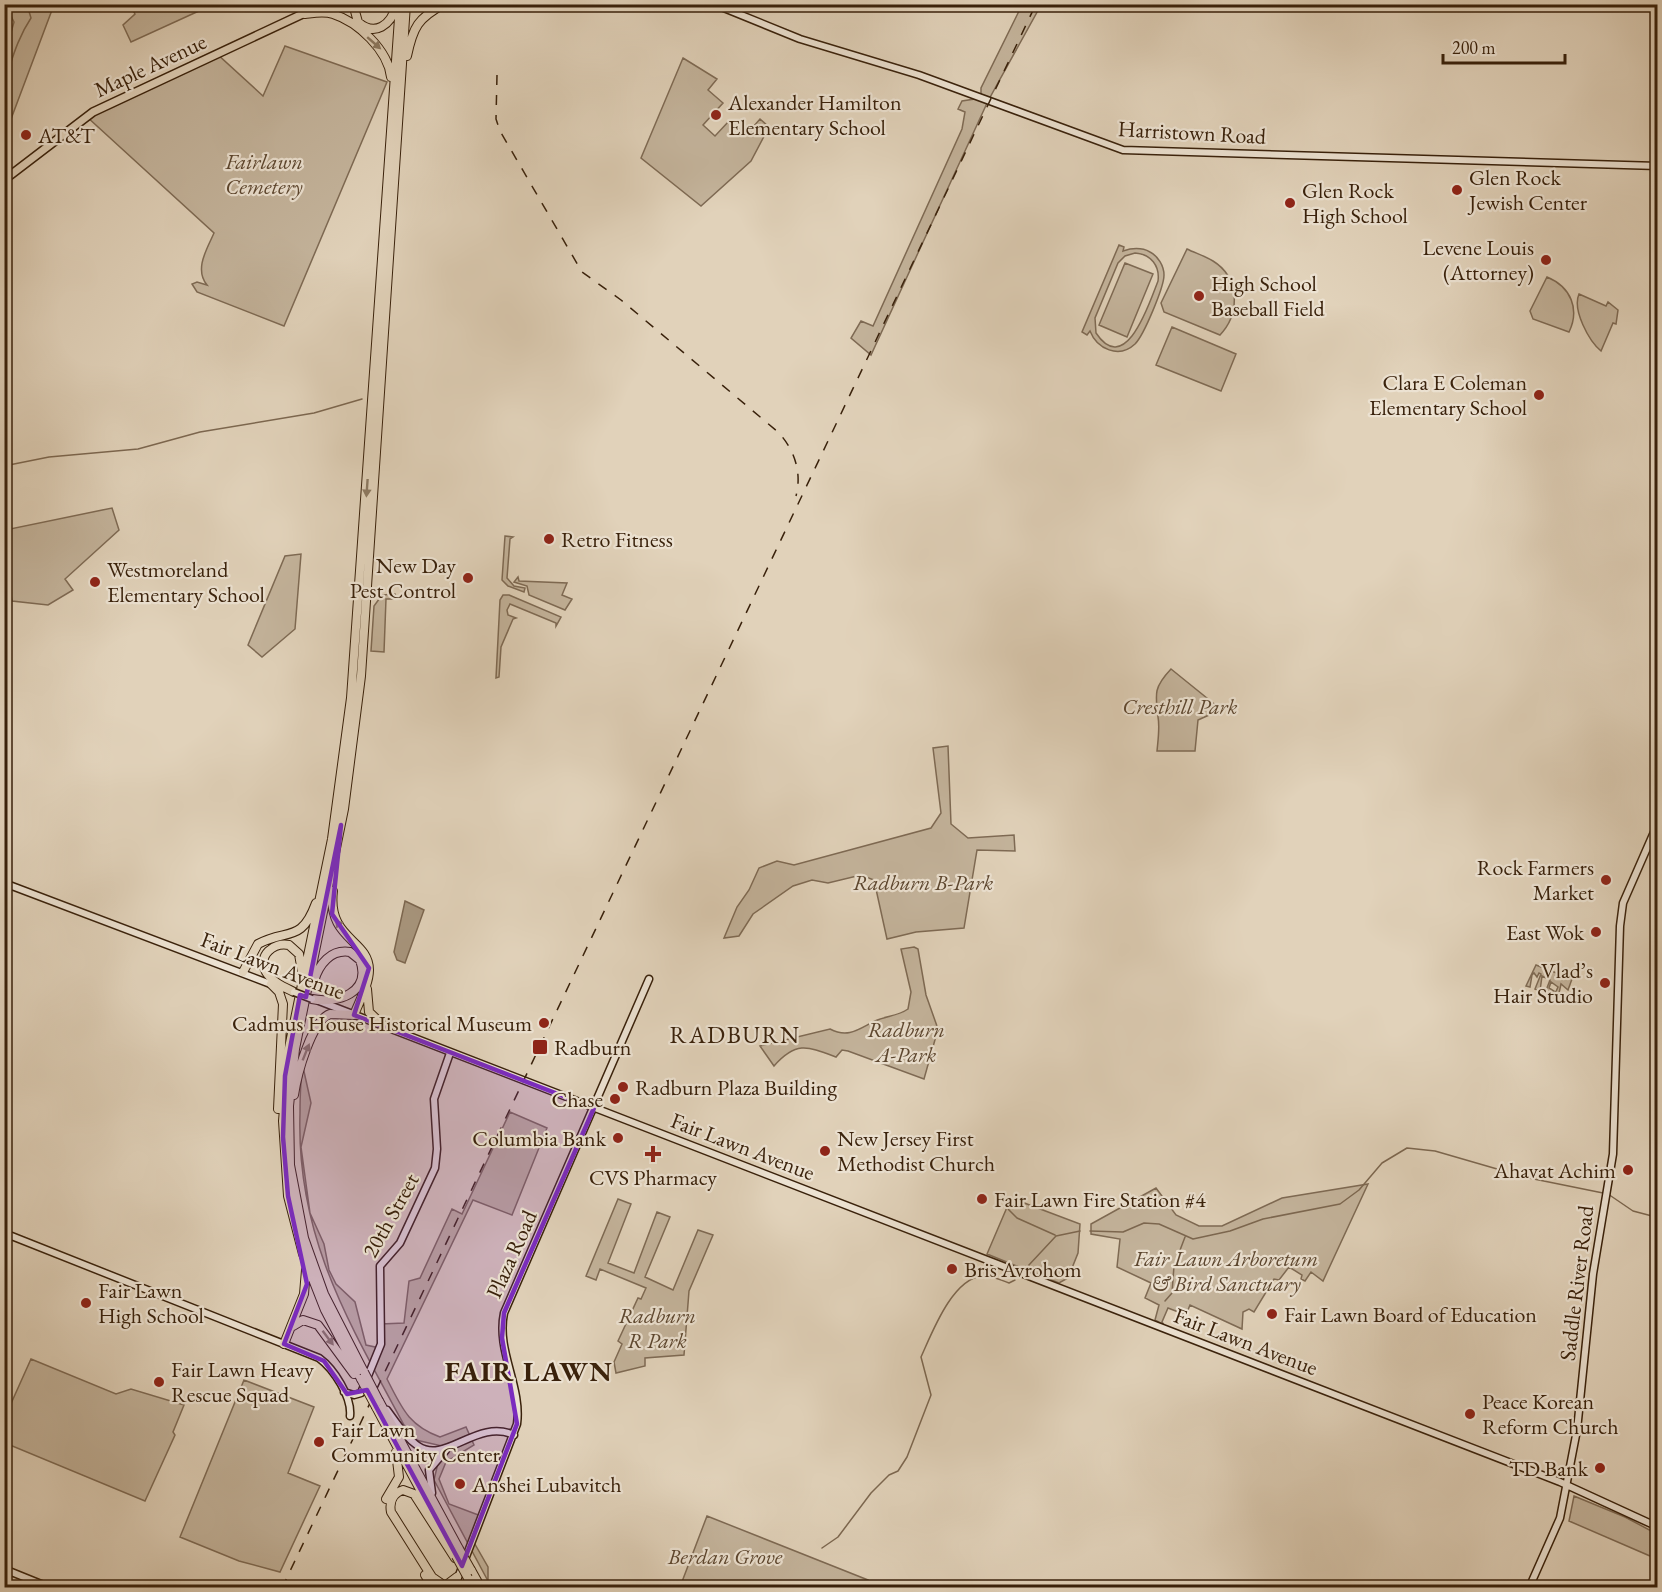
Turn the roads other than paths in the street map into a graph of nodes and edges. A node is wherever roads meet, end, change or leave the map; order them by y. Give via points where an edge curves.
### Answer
1 (324, 4) edge
2 (353, 4) edge
3 (398, 4) edge
4 (406, 4) edge
5 (444, 4) edge
6 (714, 4) edge
7 (304, 14) junction
8 (400, 102) junction
9 (391, 136) junction
10 (1658, 166) edge
11 (4, 180) edge
12 (1658, 823) edge
13 (341, 825) junction
14 (328, 862) junction
15 (4, 883) edge
16 (243, 972) junction
17 (369, 974) junction
18 (649, 979) dead end
19 (271, 984) junction
20 (294, 992) junction
21 (312, 999) junction
22 (354, 1015) junction
23 (298, 1019) junction
24 (386, 1028) junction
25 (450, 1053) junction
26 (594, 1108) junction
27 (286, 1151) junction
28 (4, 1233) edge
29 (298, 1240) junction
30 (289, 1333) junction
31 (284, 1344) junction
32 (362, 1378) junction
33 (363, 1391) junction
34 (344, 1392) junction
35 (378, 1404) junction
36 (350, 1416) dead end
37 (514, 1435) junction
38 (393, 1439) junction
39 (451, 1446) junction
40 (1568, 1485) junction
41 (434, 1503) junction
42 (1658, 1527) edge
43 (457, 1554) junction
44 (4, 1569) edge
45 (470, 1574) junction
46 (457, 1577) junction
47 (51, 1587) edge
48 (433, 1587) edge
49 (454, 1587) edge
50 (473, 1587) edge
51 (481, 1587) edge
52 (1528, 1587) edge

1 - 7 main road, Maple Avenue
2 - 3 highway via 358,22 375,29 388,23
3 - 9 highway
4 - 8 highway
5 - 8 highway via 425,15 413,32
6 - 10 street, Harristown Road via 800,39 919,75 1123,150
7 -> 9 highway via 335,15 384,52 391,77
7 - 11 main road, Maple Avenue via 93,112
8 - 13 highway via 364,633
9 -> 14 highway via 353,676
12 - 40 street, Saddle River Road via 1623,903 1613,1154 1593,1274
17 -> 13 highway via 366,957 332,914
13 - 23 highway
14 - 16 highway via 307,922 294,934 258,944
14 - 23 highway
15 - 16 street, Fair Lawn Avenue
16 - 19 street, Fair Lawn Avenue
17 - 22 highway
17 - 24 highway via 367,1006
18 - 26 street, Plaza Road
19 - 20 street, Fair Lawn Avenue
19 - 27 highway via 283,1004 278,1083
20 - 21 street, Fair Lawn Avenue, bridge
20 - 23 highway via 273,980 264,967 266,954 276,945 294,947 301,959
21 - 22 street, Fair Lawn Avenue
21 - 23 highway via 334,1002 354,992 362,973 357,957 342,951 323,963
22 - 24 street, Fair Lawn Avenue
27 -> 22 highway via 298,1076 319,1023 330,1014
23 - 27 highway
24 - 25 street, Fair Lawn Avenue
25 - 26 street, Fair Lawn Avenue
25 - 33 street, 20th Street via 434,1099 435,1168 400,1243 380,1266 381,1344
26 - 37 street, Plaza Road via 504,1313 503,1344 518,1408
26 - 40 street, Fair Lawn Avenue
27 - 29 highway via 288,1196
27 - 32 highway via 312,1264
28 - 31 street
29 - 30 highway via 306,1284
29 - 32 highway via 318,1296
30 - 31 highway
30 -> 32 highway via 300,1321 315,1323
31 - 34 street via 324,1361
32 - 33 highway, bridge
32 - 35 highway, bridge
33 - 34 street via 350,1395
33 - 35 highway, bridge
34 - 36 street
35 - 38 highway
35 - 39 street via 417,1446 434,1451
35 - 41 highway
37 - 39 street via 495,1430 471,1435
37 - 46 street, Plaza Road
38 - 43 highway
38 - 48 highway via 400,1472 387,1498 386,1513
39 - 41 street via 429,1470
40 - 42 street, Fair Lawn Avenue
40 - 52 street, Saddle River Road via 1557,1527
41 - 43 highway
43 - 45 highway, bridge
43 - 46 highway via 414,1494 403,1490 396,1493 390,1503 391,1512 432,1577 445,1586
44 - 47 street
45 - 50 highway
45 - 51 highway
46 - 49 street, Plaza Road

